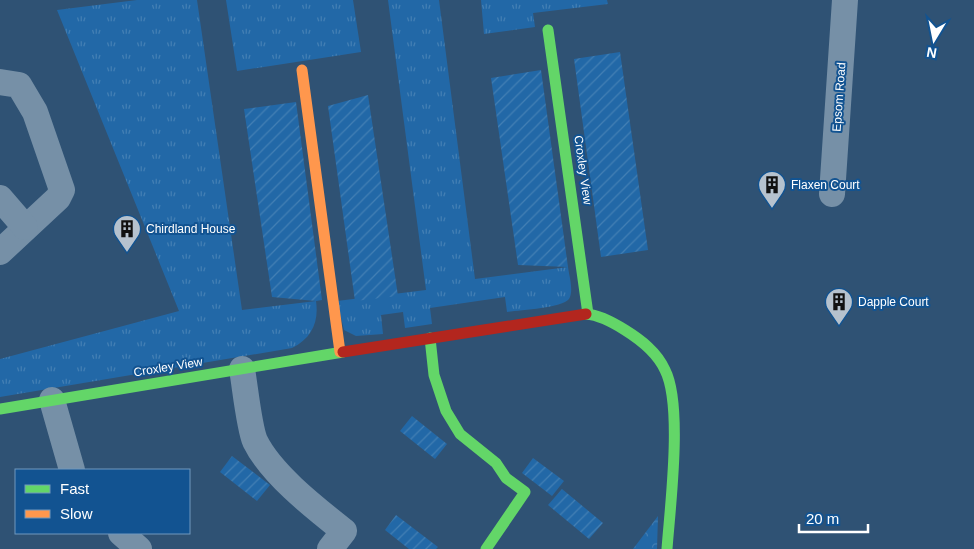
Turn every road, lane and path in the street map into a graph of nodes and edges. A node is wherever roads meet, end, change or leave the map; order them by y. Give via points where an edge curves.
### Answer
1 (845, 0) edge
2 (548, 30) dead end
3 (302, 70) dead end
4 (0, 82) edge
5 (832, 194) dead end
6 (0, 198) edge
7 (25, 227) junction
8 (0, 252) edge
9 (588, 314) junction
10 (430, 338) junction
11 (340, 352) junction
12 (242, 369) junction
13 (52, 400) junction
14 (0, 409) edge
15 (72, 469) edge
16 (122, 534) edge
17 (139, 549) edge
18 (330, 549) edge
19 (486, 549) edge
20 (667, 549) edge

1 - 5 street, Epsom Road
2 - 9 street, Croxley View
3 - 11 street
4 - 7 street via 19,85 35,112 62,190 58,198
6 - 7 street
7 - 8 street
9 - 10 street, Croxley View
9 - 20 street, Croxley View via 609,320 630,332 650,350 666,372 672,394
10 - 11 street, Croxley View
10 - 19 street via 434,375 446,411 460,434 496,463 506,478 526,492
11 - 12 street, Croxley View
12 - 13 street, Croxley View
12 - 18 street via 255,440 299,493 344,531
13 - 14 street, Croxley View
13 - 15 street
16 - 17 street

